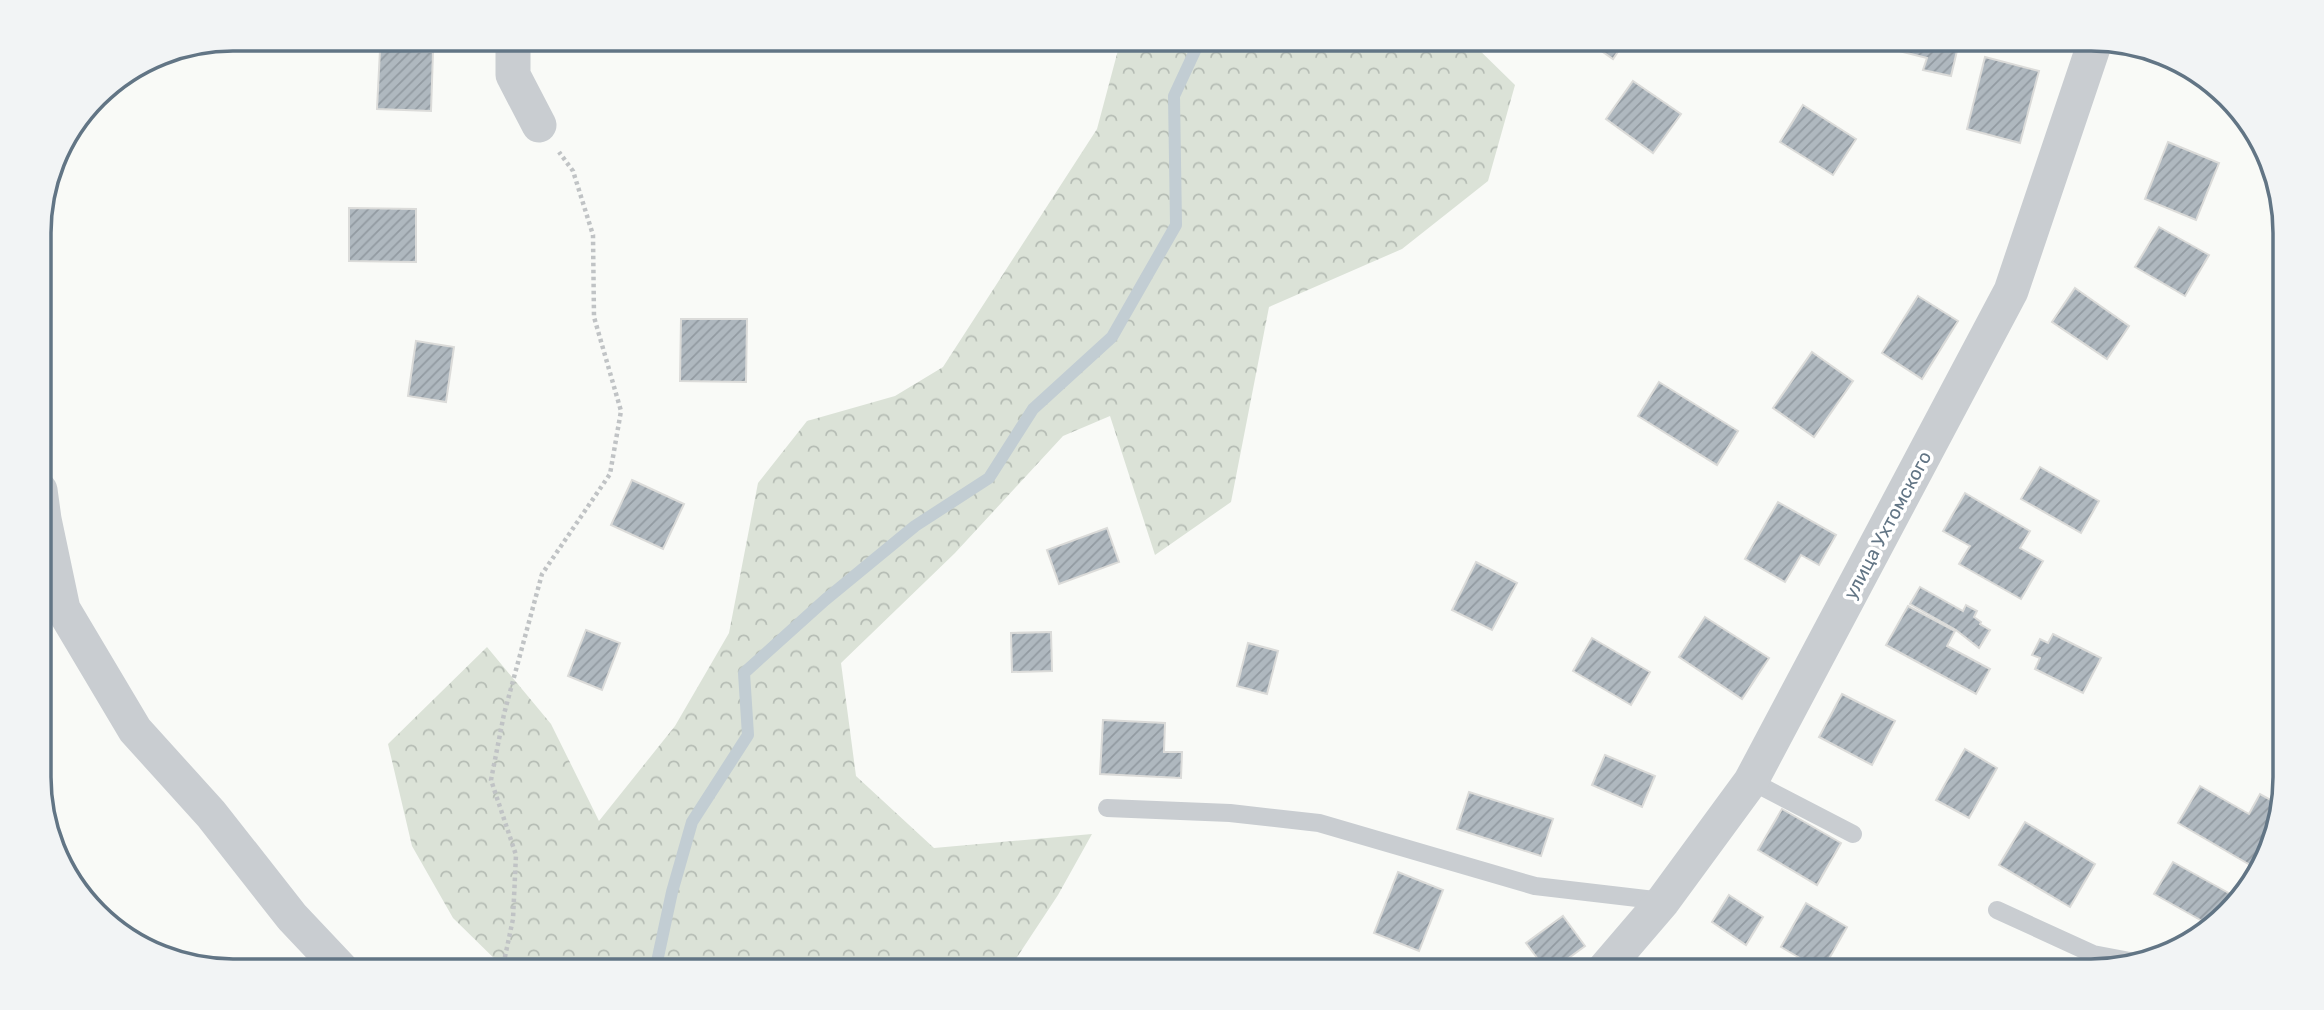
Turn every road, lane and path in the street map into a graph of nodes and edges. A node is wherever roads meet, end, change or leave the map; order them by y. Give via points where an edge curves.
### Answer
1 (513, 51) edge
2 (2092, 51) edge
3 (539, 125) joint
4 (51, 552) edge
5 (1751, 782) junction
6 (1107, 808) dead end
7 (1853, 834) dead end
8 (1663, 901) junction
9 (1997, 910) dead end
10 (2113, 958) edge
11 (332, 959) edge
12 (505, 959) edge
13 (1613, 959) edge

1 - 3 street via 513,75
2 - 5 street, улица Ухтомского via 2011,291
3 - 12 path via 573,171 593,235 594,317 621,411 610,474 542,573 504,714 491,780 516,855 513,919
4 - 11 street via 63,608 135,730
5 - 7 lane
5 - 8 street, улица Ухтомского
6 - 8 lane via 1319,822 1535,886
8 - 13 street, улица Ухтомского
9 - 10 lane via 2093,954

